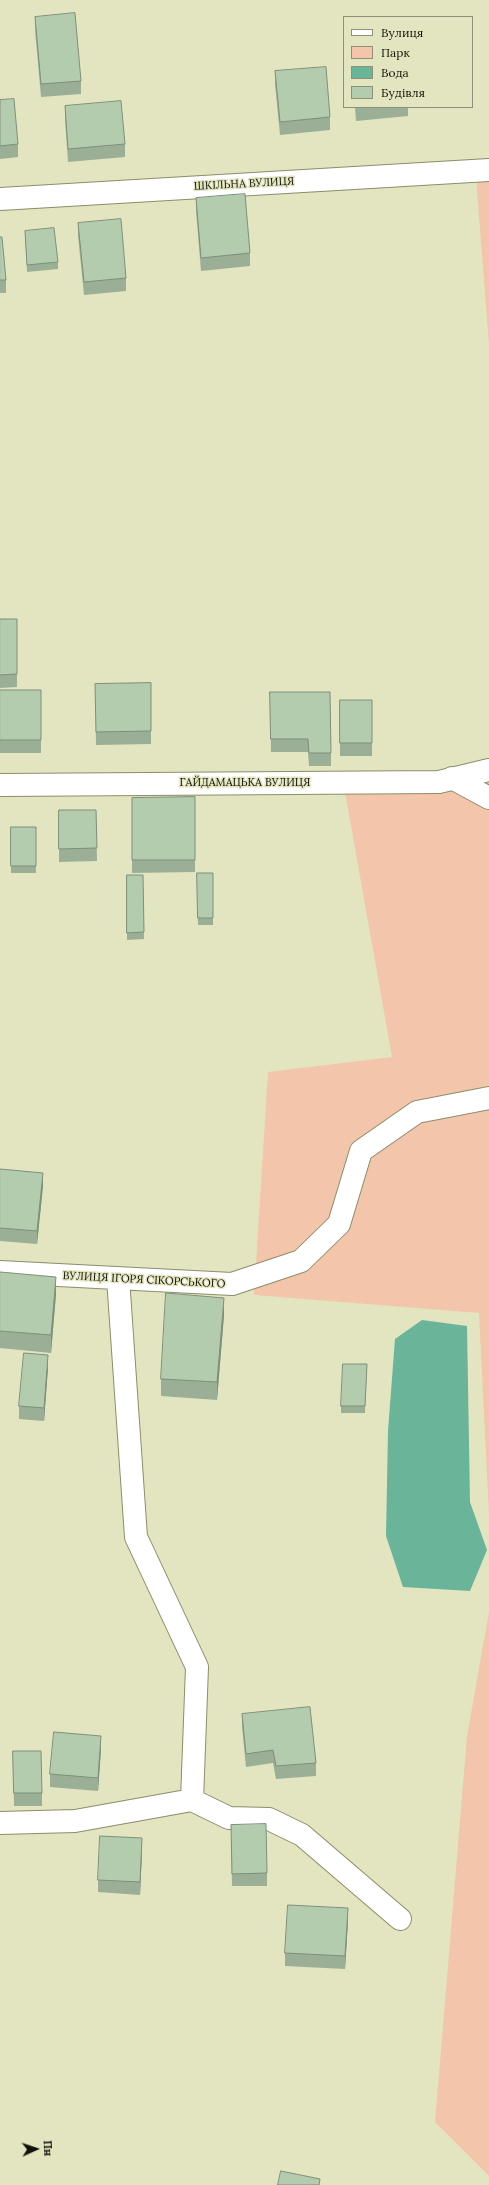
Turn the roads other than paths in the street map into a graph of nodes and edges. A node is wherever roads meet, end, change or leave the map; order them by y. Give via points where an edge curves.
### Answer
1 (489, 170) edge
2 (0, 199) edge
3 (489, 770) edge
4 (452, 778) junction
5 (0, 785) edge
6 (489, 798) edge
7 (489, 1098) edge
8 (0, 1272) edge
9 (118, 1278) junction
10 (192, 1800) junction
11 (0, 1823) edge
12 (400, 1919) dead end

1 - 2 street, ШКІЛЬНА ВУЛИЦЯ
3 - 4 street, ГАЙДАМАЦЬКА ВУЛИЦЯ
4 - 5 street, ГАЙДАМАЦЬКА ВУЛИЦЯ via 439,782
4 - 6 street
7 - 9 street, ВУЛИЦЯ ІГОРЯ СІКОРСЬКОГО via 416,1112 361,1151 339,1224 301,1261 232,1284
8 - 9 street, ВУЛИЦЯ ІГОРЯ СІКОРСЬКОГО
9 - 10 street via 136,1537 197,1667
10 - 11 street via 75,1821
10 - 12 street via 229,1818 269,1819 302,1835

